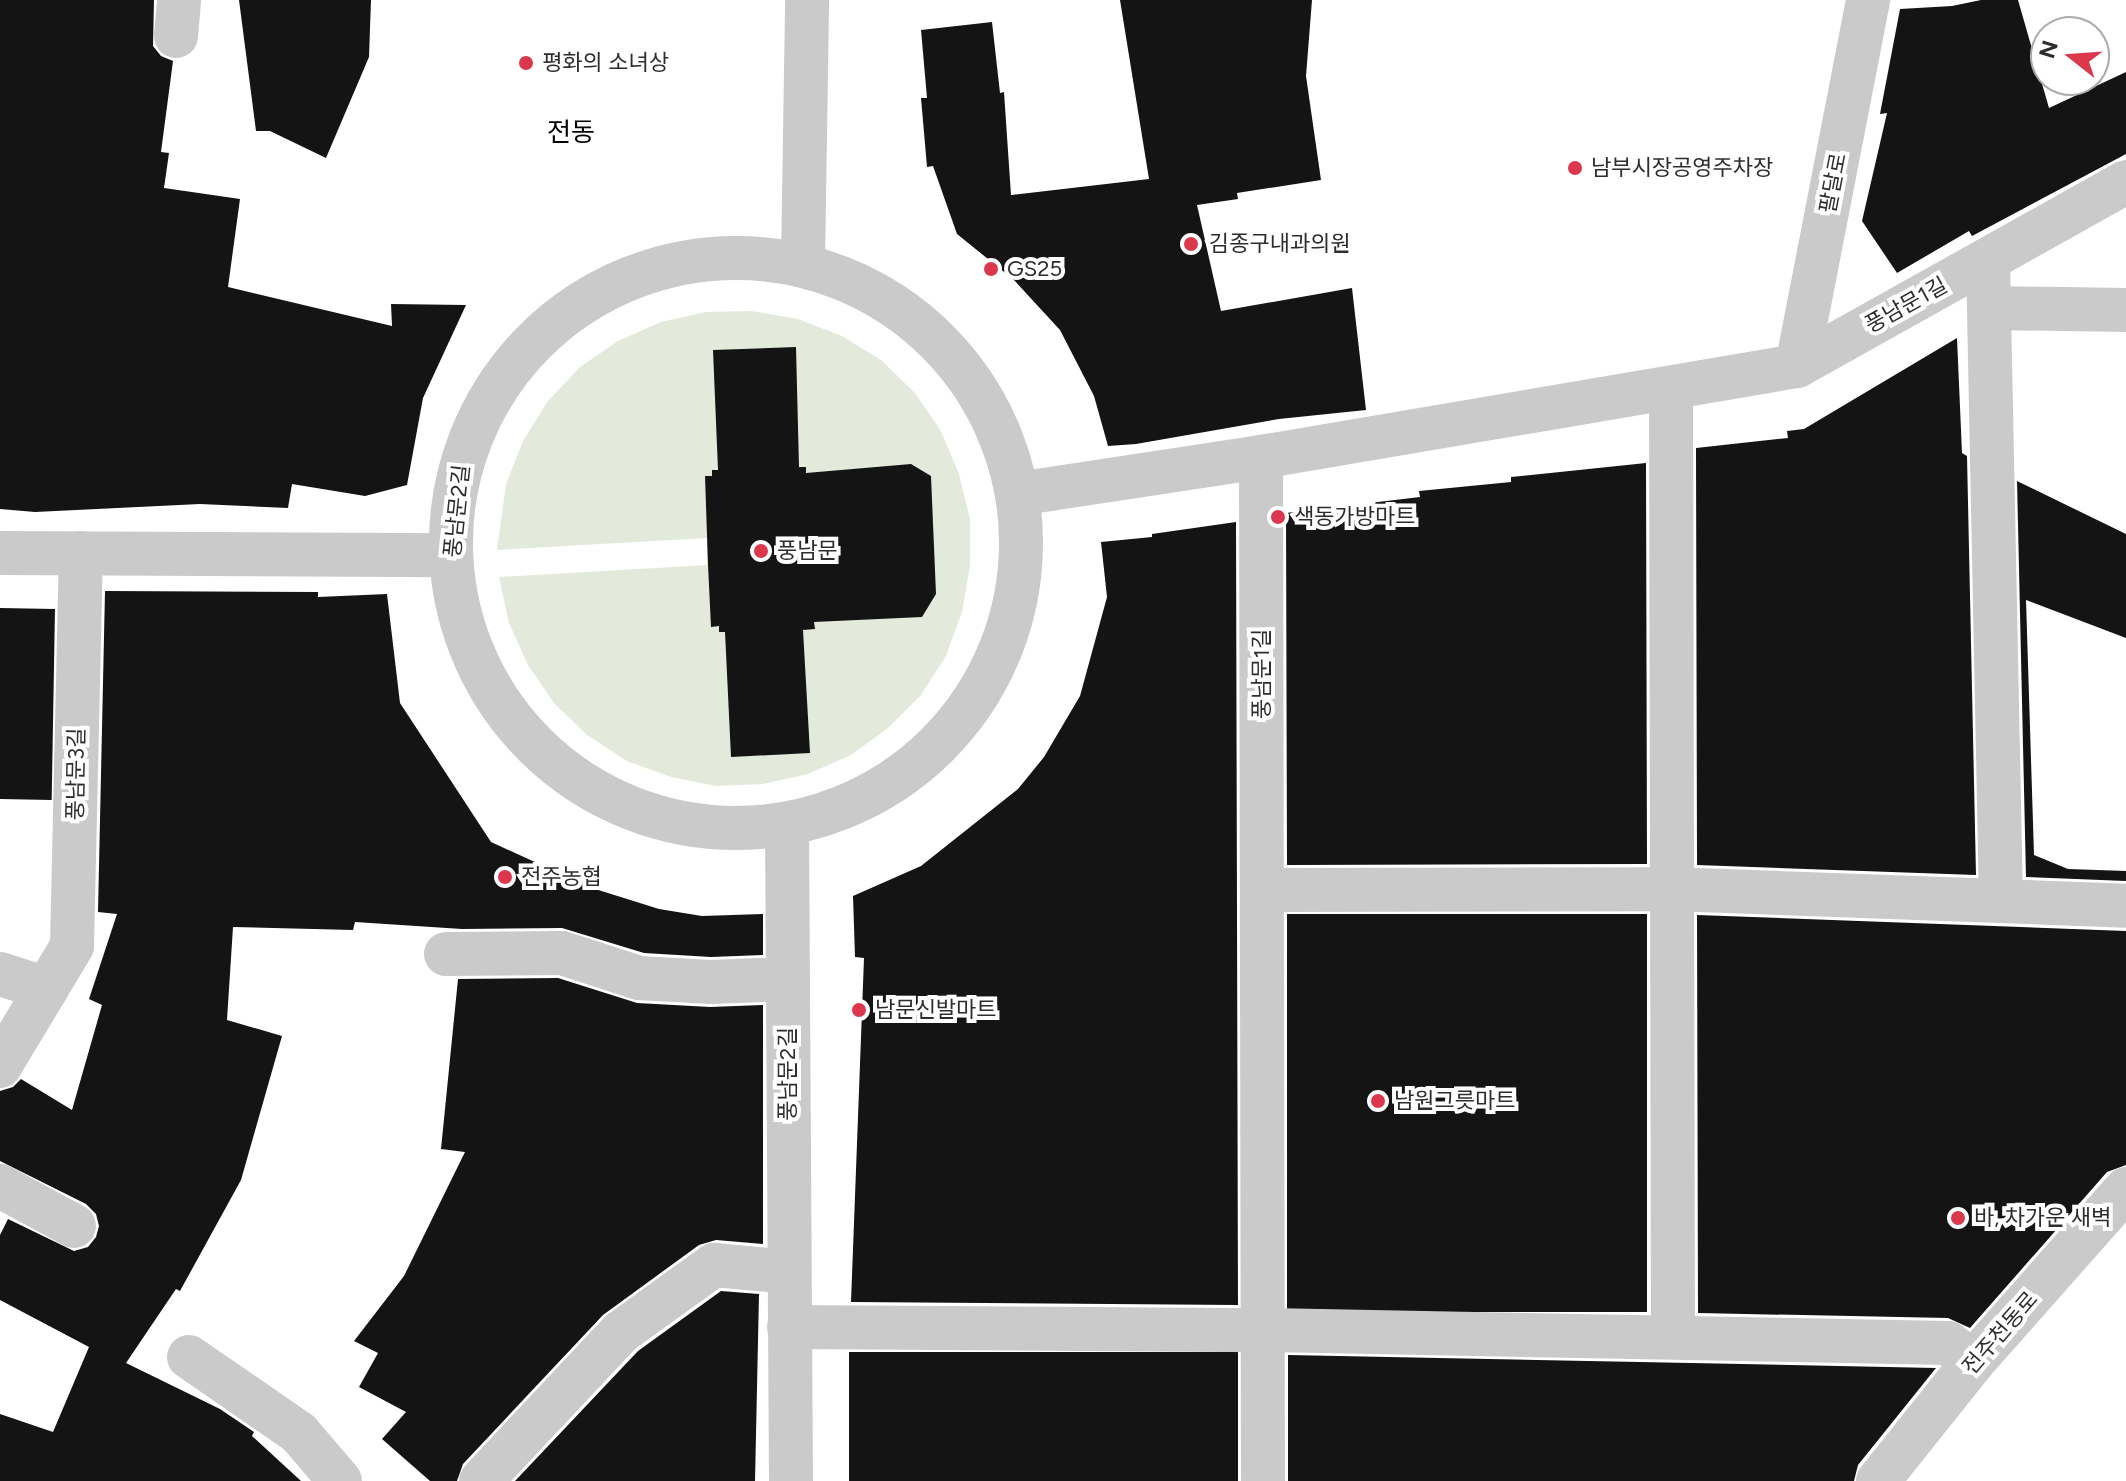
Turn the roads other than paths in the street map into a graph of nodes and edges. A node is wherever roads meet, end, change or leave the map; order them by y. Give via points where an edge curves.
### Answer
1 (807, 0) edge
2 (1868, 0) edge
3 (2126, 182) edge
4 (1988, 260) junction
5 (803, 263) junction
6 (1989, 308) junction
7 (2126, 310) edge
8 (1797, 366) junction
9 (1671, 388) junction
10 (1261, 457) junction
11 (1017, 494) junction
12 (0, 553) edge
13 (81, 553) junction
14 (449, 555) junction
15 (787, 827) junction
16 (1671, 889) junction
17 (1262, 890) junction
18 (2001, 900) junction
19 (2126, 906) edge
20 (446, 954) dead end
21 (0, 974) edge
22 (787, 979) junction
23 (47, 989) junction
24 (0, 1066) edge
25 (0, 1186) edge
26 (2126, 1189) edge
27 (74, 1226) dead end
28 (789, 1272) junction
29 (789, 1327) junction
30 (1265, 1330) junction
31 (1673, 1336) junction
32 (189, 1357) dead end
33 (1973, 1362) junction
34 (340, 1481) edge
35 (481, 1481) edge
36 (791, 1481) edge
37 (1263, 1481) edge
38 (1878, 1481) edge

1 - 5 street
2 - 8 street, 팔달로
3 - 4 street, 풍남문1길
4 - 6 street
4 - 8 street, 풍남문1길
5 - 11 street, 풍남문2길 via 865,287 939,342 966,372 998,430
5 - 14 street, 풍남문2길 via 698,258 598,291 551,329 516,358 464,450
6 - 7 street
6 - 18 street
8 - 9 street, 풍남문1길
9 - 10 street, 풍남문1길
9 - 16 street
10 - 11 street, 풍남문1길
10 - 17 street, 풍남문1길
11 - 15 street, 풍남문2길 via 1020,556 1011,618 989,676 953,727 895,779 855,803
12 - 13 street
13 - 14 street
13 - 23 street, 풍남문3길 via 72,946
14 - 15 street, 풍남문2길 via 470,653 523,737 602,798 696,828
15 - 22 street, 풍남문2길
16 - 17 street
16 - 18 street
16 - 31 street
17 - 30 street, 풍남문1길
18 - 19 street
20 - 22 street via 562,953 639,978
21 - 23 street
22 - 28 street, 풍남문2길
23 - 24 street, 풍남문3길
25 - 27 street
26 - 33 street, 전주천동로
28 - 29 street, 풍남문2길
28 - 35 street via 714,1265 621,1332
29 - 30 street
29 - 36 street, 풍남문2길
30 - 31 street
30 - 37 street, 풍남문1길
31 - 33 street via 1948,1343
32 - 34 street via 299,1433
33 - 38 street, 전주천동로

